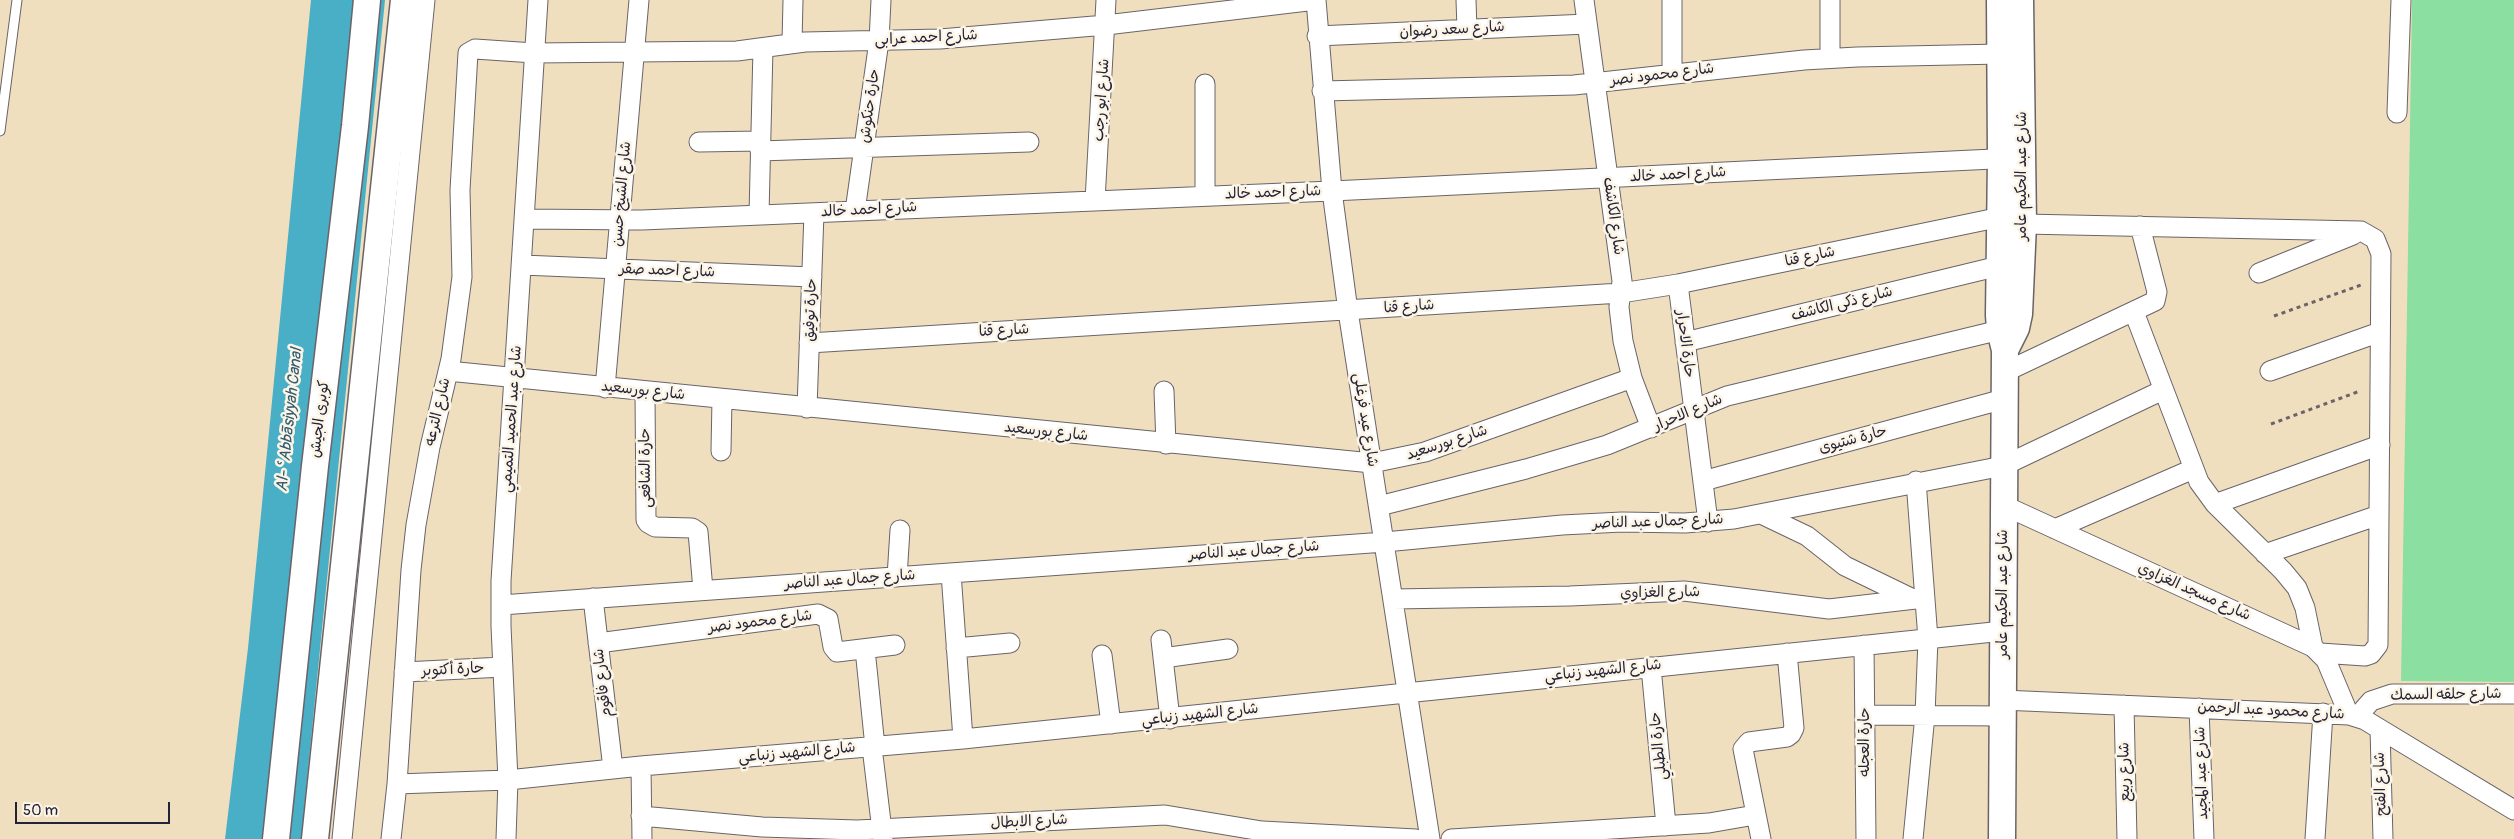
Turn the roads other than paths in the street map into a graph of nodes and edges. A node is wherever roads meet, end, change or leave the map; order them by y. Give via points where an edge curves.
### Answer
1 (17, 0) edge
2 (367, 0) edge
3 (404, 0) edge
4 (425, 0) edge
5 (538, 0) edge
6 (639, 0) edge
7 (793, 0) edge
8 (881, 0) edge
9 (1106, 0) edge
10 (1316, 0) edge
11 (1466, 0) edge
12 (1584, 0) edge
13 (1672, 0) edge
14 (1830, 0) edge
15 (2000, 0) edge
16 (2020, 0) edge
17 (2401, 0) edge
18 (1587, 24) junction
19 (1106, 25) junction
20 (1466, 29) junction
21 (1317, 36) junction
22 (879, 41) junction
23 (792, 43) junction
24 (763, 48) junction
25 (534, 53) junction
26 (634, 53) junction
27 (2001, 54) junction
28 (1830, 58) junction
29 (1672, 73) junction
30 (1205, 84) dead end
31 (1596, 84) junction
32 (1322, 91) junction
33 (2, 101) edge
34 (2397, 113) dead end
35 (0, 132) edge
36 (699, 142) dead end
37 (1029, 142) dead end
38 (760, 146) junction
39 (864, 148) junction
40 (2012, 158) junction
41 (1608, 178) junction
42 (1332, 191) junction
43 (1205, 196) junction
44 (1095, 201) junction
45 (855, 211) junction
46 (814, 213) junction
47 (759, 215) junction
48 (524, 219) junction
49 (619, 221) junction
50 (2012, 221) junction
51 (2140, 226) junction
52 (2361, 232) junction
53 (522, 265) junction
54 (1999, 266) junction
55 (616, 269) junction
56 (2259, 273) dead end
57 (812, 277) junction
58 (1678, 284) junction
59 (1621, 293) junction
60 (1348, 311) junction
61 (2134, 312) junction
62 (2380, 332) junction
63 (809, 342) junction
64 (1685, 342) junction
65 (2003, 351) junction
66 (2270, 371) dead end
67 (448, 372) junction
68 (1632, 378) junction
69 (516, 379) junction
70 (605, 388) junction
71 (2163, 390) junction
72 (1164, 391) dead end
73 (645, 392) junction
74 (722, 399) junction
75 (2004, 399) junction
76 (807, 408) junction
77 (1693, 409) junction
78 (1651, 428) junction
79 (1166, 444) junction
80 (2380, 445) junction
81 (721, 451) dead end
82 (1372, 463) junction
83 (2003, 466) junction
84 (2193, 469) junction
85 (1703, 481) junction
86 (1916, 481) junction
87 (2215, 504) junction
88 (2003, 505) junction
89 (1379, 506) junction
90 (1761, 514) junction
91 (2379, 515) junction
92 (1708, 522) junction
93 (2054, 529) junction
94 (900, 530) dead end
95 (1385, 542) junction
96 (2265, 554) junction
97 (951, 573) junction
98 (897, 576) junction
99 (702, 590) junction
100 (593, 598) junction
101 (1394, 599) junction
102 (1919, 599) junction
103 (501, 605) junction
104 (2002, 631) junction
105 (1928, 639) junction
106 (598, 643) junction
107 (1010, 643) dead end
108 (895, 645) dead end
109 (1864, 645) junction
110 (956, 648) junction
111 (865, 649) junction
112 (1228, 649) dead end
113 (2316, 650) junction
114 (1787, 653) junction
115 (1102, 655) dead end
116 (503, 667) junction
117 (1650, 667) junction
118 (404, 672) junction
119 (1409, 691) junction
120 (2514, 694) edge
121 (2124, 705) junction
122 (2002, 708) junction
123 (2199, 708) junction
124 (2323, 713) junction
125 (1865, 714) junction
126 (1925, 715) junction
127 (2353, 716) junction
128 (1170, 719) junction
129 (1112, 724) junction
130 (2380, 730) junction
131 (963, 739) junction
132 (874, 747) junction
133 (641, 766) junction
134 (613, 769) junction
135 (508, 780) junction
136 (397, 784) junction
137 (2514, 810) edge
138 (1755, 815) junction
139 (641, 816) junction
140 (1666, 826) junction
141 (1709, 831) edge
142 (882, 834) edge
143 (276, 839) edge
144 (315, 839) edge
145 (342, 839) edge
146 (391, 839) edge
147 (506, 839) edge
148 (642, 839) edge
149 (1416, 839) edge
150 (1430, 839) edge
151 (1451, 839) edge
152 (1760, 839) edge
153 (1866, 839) edge
154 (1913, 839) edge
155 (2002, 839) edge
156 (2127, 839) edge
157 (2204, 839) edge
158 (2315, 839) edge
159 (2383, 839) edge

1 - 33 lane
2 - 143 main road, كوبرى الجيش
3 - 144 main road
4 - 145 street
5 - 25 street, شارع عبد الحميد التميمي
6 - 26 street, شارع الشيخ حسن
7 - 23 street
8 - 22 street, حارة حنكوش
9 - 19 street, شارع ابو رجب
10 - 19 street, شارع احمد عرابى
10 - 21 street, شارع عيد فرغلى
11 - 20 street
12 - 18 street, شارع الكاشف
13 - 29 street
14 - 28 street
15 - 27 main road, شارع عبد الحكيم عامر
16 - 40 main road, شارع عبد الحكيم عامر
17 - 34 street
18 - 20 street, شارع سعد رضوان
18 - 31 street, شارع الكاشف
19 - 22 street, شارع احمد عرابى
19 - 44 street, شارع ابو رجب
20 - 21 street, شارع سعد رضوان
21 - 32 street, شارع عيد فرغلى
22 - 23 street, شارع احمد عرابى
22 - 39 street, حارة حنكوش
23 - 24 street, شارع احمد عرابى
24 - 26 street, شارع احمد عرابى
24 - 38 street
25 - 26 street, شارع احمد عرابى
25 - 48 street, شارع عبد الحميد التميمي
25 - 67 street, شارع الترعه via 475,49 466,57 460,190 462,267
26 - 49 street, شارع الشيخ حسن
27 - 28 street, شارع محمود نصر
27 - 40 main road, شارع عبد الحكيم عامر
28 - 29 street, شارع محمود نصر
29 - 31 street, شارع محمود نصر
30 - 43 street
31 - 32 street, شارع محمود نصر
31 - 41 street, شارع الكاشف
32 - 42 street, شارع عيد فرغلى
33 - 35 lane
36 - 38 street
37 - 39 street
38 - 39 street
38 - 47 street
39 - 45 street, حارة حنكوش
40 - 41 street, شارع احمد خالد
40 - 50 main road, شارع عبد الحكيم عامر
41 - 42 street, شارع احمد خالد
41 - 59 street, شارع الكاشف
42 - 43 street, شارع احمد خالد
42 - 60 street, شارع عيد فرغلى
43 - 44 street, شارع احمد خالد
44 - 45 street, شارع احمد خالد
45 - 46 street, شارع احمد خالد
46 - 47 street, شارع احمد خالد
46 - 57 street, حارة توفيق
47 - 49 street, شارع احمد خالد
48 - 49 street, شارع احمد خالد
48 - 53 street, شارع عبد الحميد التميمي
49 - 55 street, شارع الشيخ حسن
50 - 51 street, شارع قنا
50 - 54 main road, شارع عبد الحكيم عامر
50 - 58 street, شارع قنا
50 - 65 main road, شارع عبد الحكيم عامر via 2019,314 2016,328
51 - 52 street, شارع قنا
51 - 61 street, شارع الاحرار via 2157,297 2152,304
52 - 56 street
52 - 62 street via 2375,239 2379,246
53 - 55 street, شارع احمد صقر
53 - 69 street, شارع عبد الحميد التميمي
54 - 64 street, شارع ذكى الكاشف
54 - 65 main road, شارع عبد الحكيم عامر
55 - 57 street, شارع احمد صقر
55 - 70 street, شارع الشيخ حسن
57 - 63 street, حارة توفيق
58 - 59 street, شارع قنا
58 - 64 street, حارة الاحرار
59 - 60 street, شارع قنا
59 - 68 street, شارع الكاشف via 1619,314
60 - 63 street, شارع قنا
60 - 82 street, شارع عيد فرغلى
61 - 65 street, شارع الاحرار
61 - 71 street
62 - 66 street
62 - 80 street
63 - 76 street, حارة توفيق
64 - 77 street, حارة الاحرار
65 - 75 main road, شارع عبد الحكيم عامر
65 - 77 street, شارع الاحرار via 1747,391
67 - 69 street, شارع بورسعيد
67 - 118 street, شارع الترعه via 416,525
68 - 78 street, شارع الكاشف
68 - 82 street, شارع بورسعيد via 1425,452
69 - 70 street, شارع بورسعيد
69 - 103 street, شارع عبد الحميد التميمي
70 - 73 street, شارع بورسعيد
71 - 83 street, شارع جمال عبد الناصر
71 - 84 street
72 - 79 street
73 - 74 street, شارع بورسعيد
73 - 99 street, حارة الشافعى via 646,520 655,527 692,528 698,532
74 - 76 street, شارع بورسعيد
74 - 81 street
75 - 83 main road, شارع عبد الحكيم عامر
75 - 85 street, حارة شتيوى
76 - 79 street, شارع بورسعيد
77 - 78 street, شارع الاحرار
77 - 85 street, حارة الاحرار
78 - 89 street, شارع الاحرار via 1526,469
79 - 82 street, شارع بورسعيد
80 - 87 street
80 - 91 street
82 - 89 street, شارع عيد فرغلى
83 - 86 street, شارع جمال عبد الناصر
83 - 88 main road, شارع عبد الحكيم عامر
84 - 87 street
84 - 93 street
85 - 92 street, حارة الاحرار
86 - 90 street, شارع جمال عبد الناصر
86 - 102 street
87 - 96 street
88 - 93 street, شارع مسجد الغزاوي
88 - 104 main road, شارع عبد الحكيم عامر
89 - 95 street, شارع عيد فرغلى
90 - 92 street, شارع جمال عبد الناصر
90 - 102 street via 1807,536 1845,566
91 - 96 street
91 - 113 street via 2378,645 2365,656
92 - 95 street, شارع جمال عبد الناصر via 1562,525
93 - 113 street, شارع مسجد الغزاوي
94 - 98 street
95 - 97 street, شارع جمال عبد الناصر
95 - 101 street, شارع عيد فرغلى
96 - 113 street via 2297,588
97 - 98 street, شارع جمال عبد الناصر
97 - 110 street
98 - 99 street, شارع جمال عبد الناصر
99 - 100 street, شارع جمال عبد الناصر
100 - 103 street, شارع جمال عبد الناصر
100 - 106 street, شارع فاقوم
101 - 102 street, شارع الغزاوي via 1684,591 1829,609
101 - 119 street, شارع عيد فرغلى
102 - 105 street
103 - 116 street, شارع عبد الحميد التميمي
104 - 105 street, شارع الشهيد زنباعي
104 - 122 main road, شارع عبد الحكيم عامر
105 - 109 street, شارع الشهيد زنباعي
105 - 126 street
106 - 111 street, شارع محمود نصر via 818,614 828,619 834,650
106 - 134 street, شارع فاقوم
107 - 110 street
108 - 111 street, شارع محمود نصر
109 - 114 street, شارع الشهيد زنباعي
109 - 125 street, حارة العجله
110 - 131 street
111 - 132 street
112 - 128 street via 1162,649
113 - 127 street via 2326,660
114 - 117 street, شارع الشهيد زنباعي
114 - 138 street via 1794,728 1787,737 1749,742 1743,749
115 - 129 street
116 - 118 street, حارة أكتوبر
116 - 135 street, شارع عبد الحميد التميمي
117 - 119 street, شارع الشهيد زنباعي
117 - 140 street, حارة الطبلي
118 - 136 street, شارع الترعه
119 - 128 street, شارع الشهيد زنباعي
119 - 150 street, شارع عيد فرغلى
120 - 127 street, شارع حلقه السمك via 2392,694 2372,701
121 - 122 street, شارع محمود عبد الرحمن
121 - 123 street, شارع محمود عبد الرحمن
121 - 156 street, شارع ربيع
122 - 126 street, شارع محمود عبد الرحمن
122 - 155 main road, شارع عبد الحكيم عامر
123 - 124 street, شارع محمود عبد الرحمن
123 - 157 street, شارع عبد المجيد
124 - 127 street, شارع محمود عبد الرحمن
124 - 158 street
125 - 126 street, شارع محمود عبد الرحمن
125 - 153 street, حارة العجله
126 - 154 street
127 - 130 street, شارع محمود عبد الرحمن
128 - 129 street, شارع الشهيد زنباعي
129 - 131 street, شارع الشهيد زنباعي
130 - 137 street, شارع محمود عبد الرحمن
130 - 159 street, شارع الفتح
131 - 132 street, شارع الشهيد زنباعي
132 - 133 street, شارع الشهيد زنباعي
132 - 142 street
133 - 134 street, شارع الشهيد زنباعي
133 - 139 street
134 - 135 street, شارع الشهيد زنباعي
135 - 136 street, شارع الشهيد زنباعي
135 - 147 street, شارع عبد الحميد التميمي
136 - 146 street, شارع الترعه
138 - 141 street
138 - 152 street
139 - 142 street, شارع الابطال
139 - 148 street
140 - 141 street
140 - 151 street
142 - 149 street, شارع الابطال via 1165,815 1262,831

